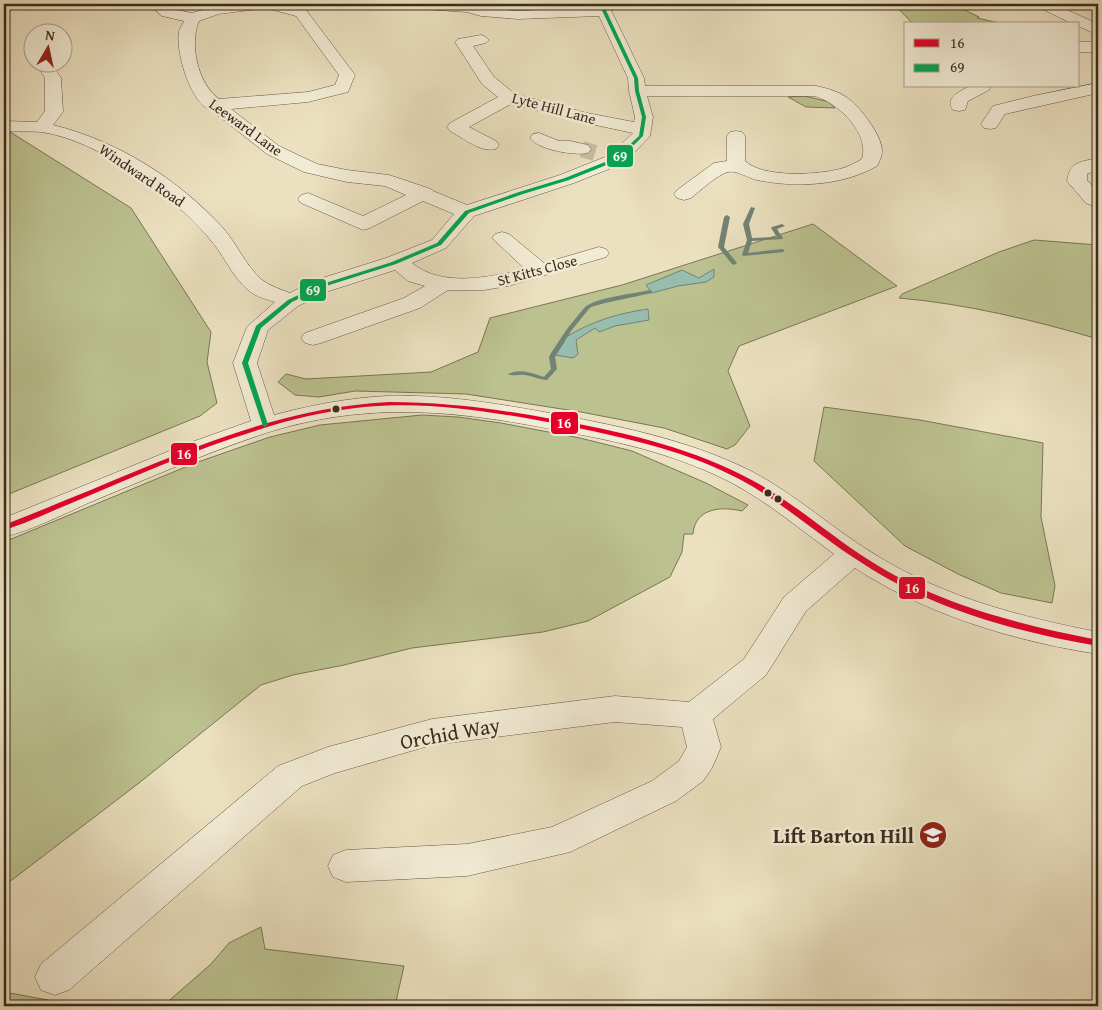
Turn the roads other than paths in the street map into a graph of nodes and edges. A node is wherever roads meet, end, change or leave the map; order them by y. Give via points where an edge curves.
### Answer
1 (156, 4) edge
2 (266, 4) edge
3 (408, 4) edge
4 (1043, 4) edge
5 (603, 7) edge
6 (193, 18) junction
7 (1098, 30) edge
8 (481, 40) dead end
9 (1098, 47) edge
10 (1080, 48) edge
11 (54, 72) edge
12 (979, 88) edge
13 (1098, 88) edge
14 (637, 91) junction
15 (509, 98) junction
16 (212, 105) junction
17 (959, 106) dead end
18 (990, 124) dead end
19 (4, 126) edge
20 (42, 127) junction
21 (642, 129) junction
22 (736, 136) dead end
23 (539, 138) dead end
24 (490, 145) dead end
25 (617, 159) junction
26 (1098, 164) edge
27 (738, 165) junction
28 (424, 194) junction
29 (684, 194) dead end
30 (308, 199) dead end
31 (1098, 202) edge
32 (466, 212) junction
33 (363, 224) junction
34 (344, 235) dead end
35 (502, 238) dead end
36 (599, 253) dead end
37 (398, 262) junction
38 (540, 271) junction
39 (443, 284) junction
40 (290, 301) junction
41 (349, 304) dead end
42 (366, 320) junction
43 (313, 338) dead end
44 (265, 425) junction
45 (4, 528) edge
46 (853, 554) junction
47 (1098, 643) edge
48 (695, 715) junction
49 (346, 866) dead end
50 (55, 977) dead end

1 - 6 street via 167,13
2 - 6 street via 217,10
2 - 16 street via 301,13 347,74 349,90
3 - 5 street via 518,15
4 - 7 street
5 - 14 street via 636,78
6 - 16 street, Leeward Lane via 186,42 192,73
8 - 15 street, Lyte Hill Lane via 456,42 488,80
9 - 10 street
11 - 20 street via 54,112
12 - 17 street via 959,99
13 - 18 street via 998,110
14 - 21 street via 644,117
14 - 27 street via 740,85 816,91 841,100 864,128 873,152 870,162 858,170 839,175 785,177 746,171
15 - 21 street, Lyte Hill Lane
15 - 24 street via 456,127
16 - 28 street, Leeward Lane via 273,150 311,168 390,181
19 - 20 street, Windward Road
20 - 40 street, Windward Road via 99,144 179,197 216,234 256,285
21 - 25 street via 640,136
22 - 27 street via 735,160
23 - 25 street via 556,146 570,146
25 - 32 street
26 - 31 street via 1084,166 1078,172 1077,181
27 - 29 street via 721,167
28 - 32 street, Leeward Lane
28 - 33 street
30 - 33 street
32 - 37 street via 439,244
33 - 34 street
35 - 38 street
36 - 38 street, St Kitts Close
37 - 39 street, St Kitts Close via 415,275
37 - 40 street via 321,286
38 - 39 street, St Kitts Close via 505,280
39 - 42 street via 412,303
40 - 44 street via 258,327 245,363
41 - 42 street
42 - 43 street
44 - 45 street via 208,444
44 - 46 street via 364,405 438,404 516,414 641,439 692,455 742,478
46 - 47 street via 904,585 963,609 1053,635
46 - 48 street via 795,604 755,667
48 - 49 street via 704,747 691,771 664,791 557,841 467,860
48 - 50 street, Orchid Way via 615,710 432,732 328,761 290,776

